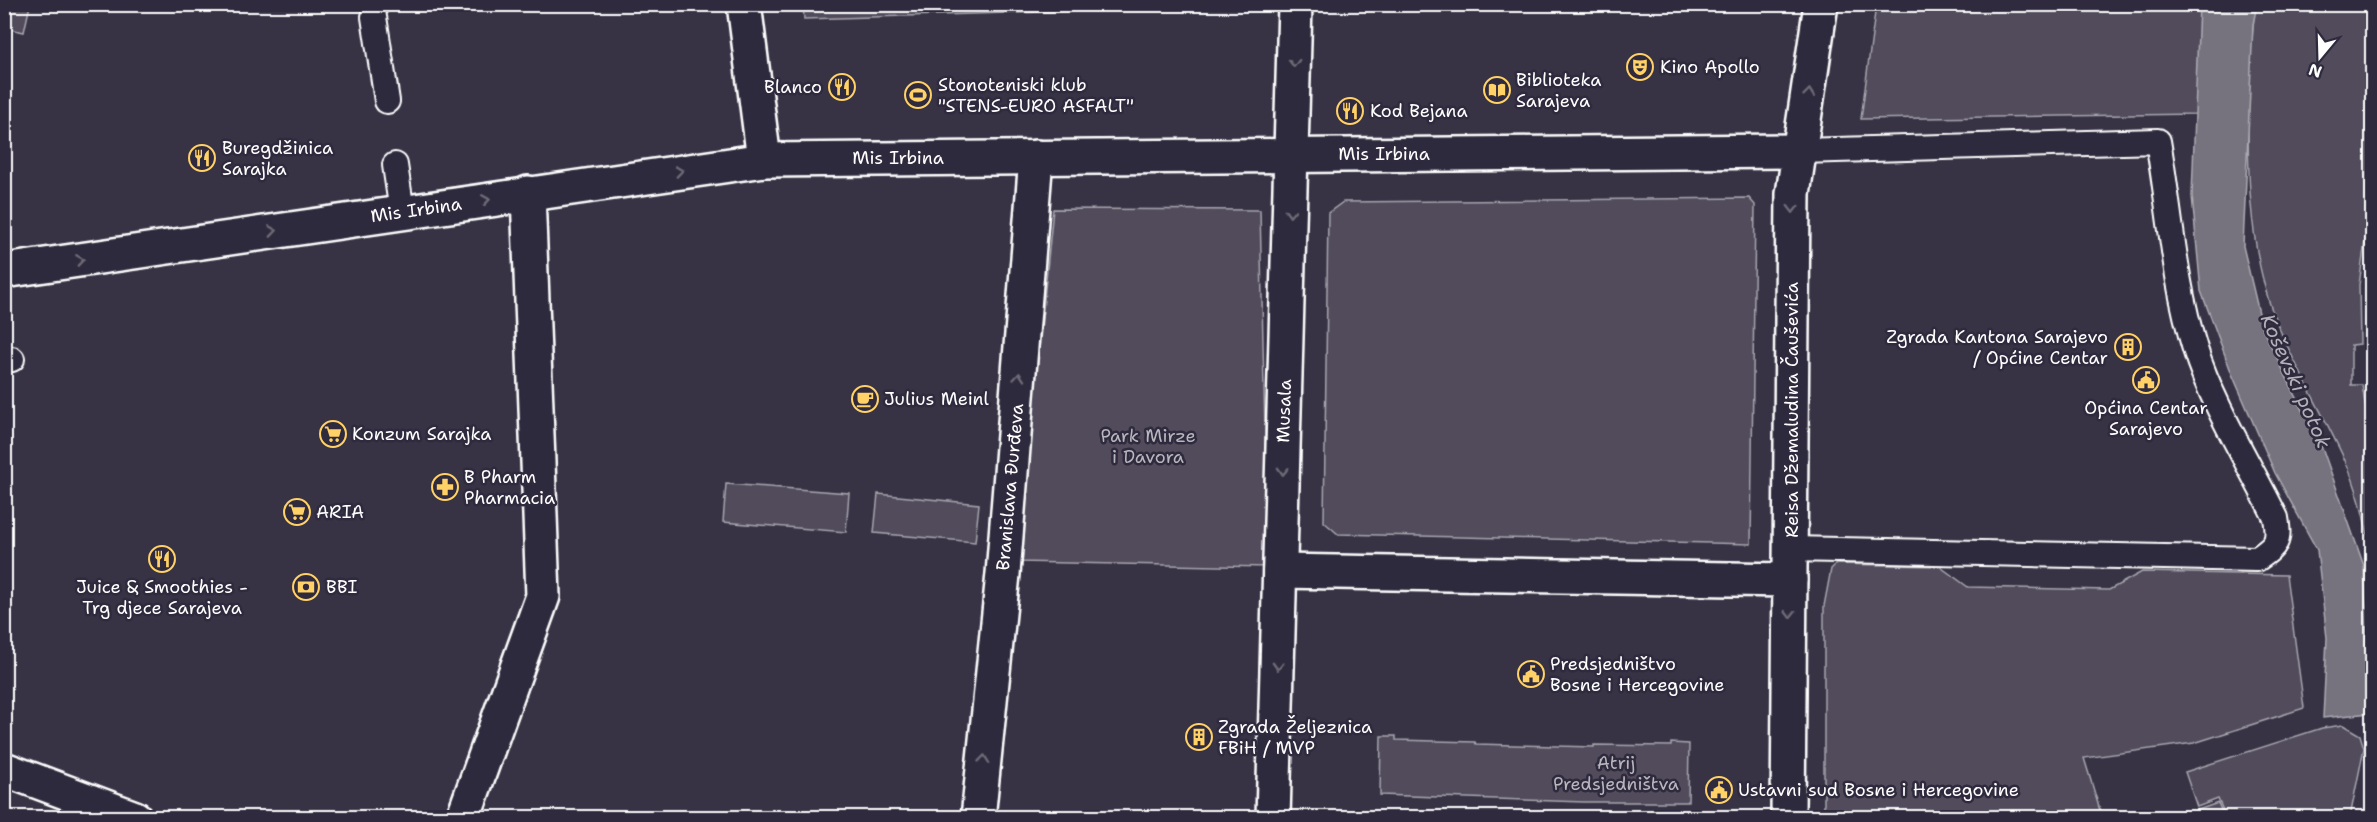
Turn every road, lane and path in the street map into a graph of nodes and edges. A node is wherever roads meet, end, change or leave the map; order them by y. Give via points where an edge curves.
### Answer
1 (744, 4) edge
2 (1295, 4) edge
3 (1821, 4) edge
4 (374, 16) dead end
5 (387, 101) dead end
6 (1800, 151) junction
7 (1292, 154) junction
8 (1036, 157) junction
9 (764, 160) junction
10 (395, 165) dead end
11 (528, 194) junction
12 (402, 212) junction
13 (4, 271) edge
14 (1790, 564) junction
15 (1280, 571) junction
16 (4, 770) edge
17 (135, 818) edge
18 (463, 818) edge
19 (978, 818) edge
20 (1274, 818) edge
21 (1788, 818) edge

1 - 9 street
2 -> 7 street, Musala
6 -> 3 street, Reisa Džemaludina Čauševića
4 - 5 lane
6 - 7 street, Mis Irbina
6 -> 14 street, Reisa Džemaludina Čauševića via 1793,194
6 - 14 lane via 2158,141 2181,294 2196,351 2276,518 2279,533 2274,547 2258,559
7 - 8 street, Mis Irbina
7 -> 15 street, Musala
8 - 9 street, Mis Irbina
19 -> 8 street, Branislava Đurđeva via 1004,563
11 -> 9 street, Mis Irbina
10 - 12 lane
12 -> 11 street, Mis Irbina
11 - 18 street via 543,596
13 -> 12 street, Mis Irbina
14 - 15 street
14 -> 21 street, Reisa Džemaludina Čauševića
15 -> 20 street, Musala
16 - 17 street

